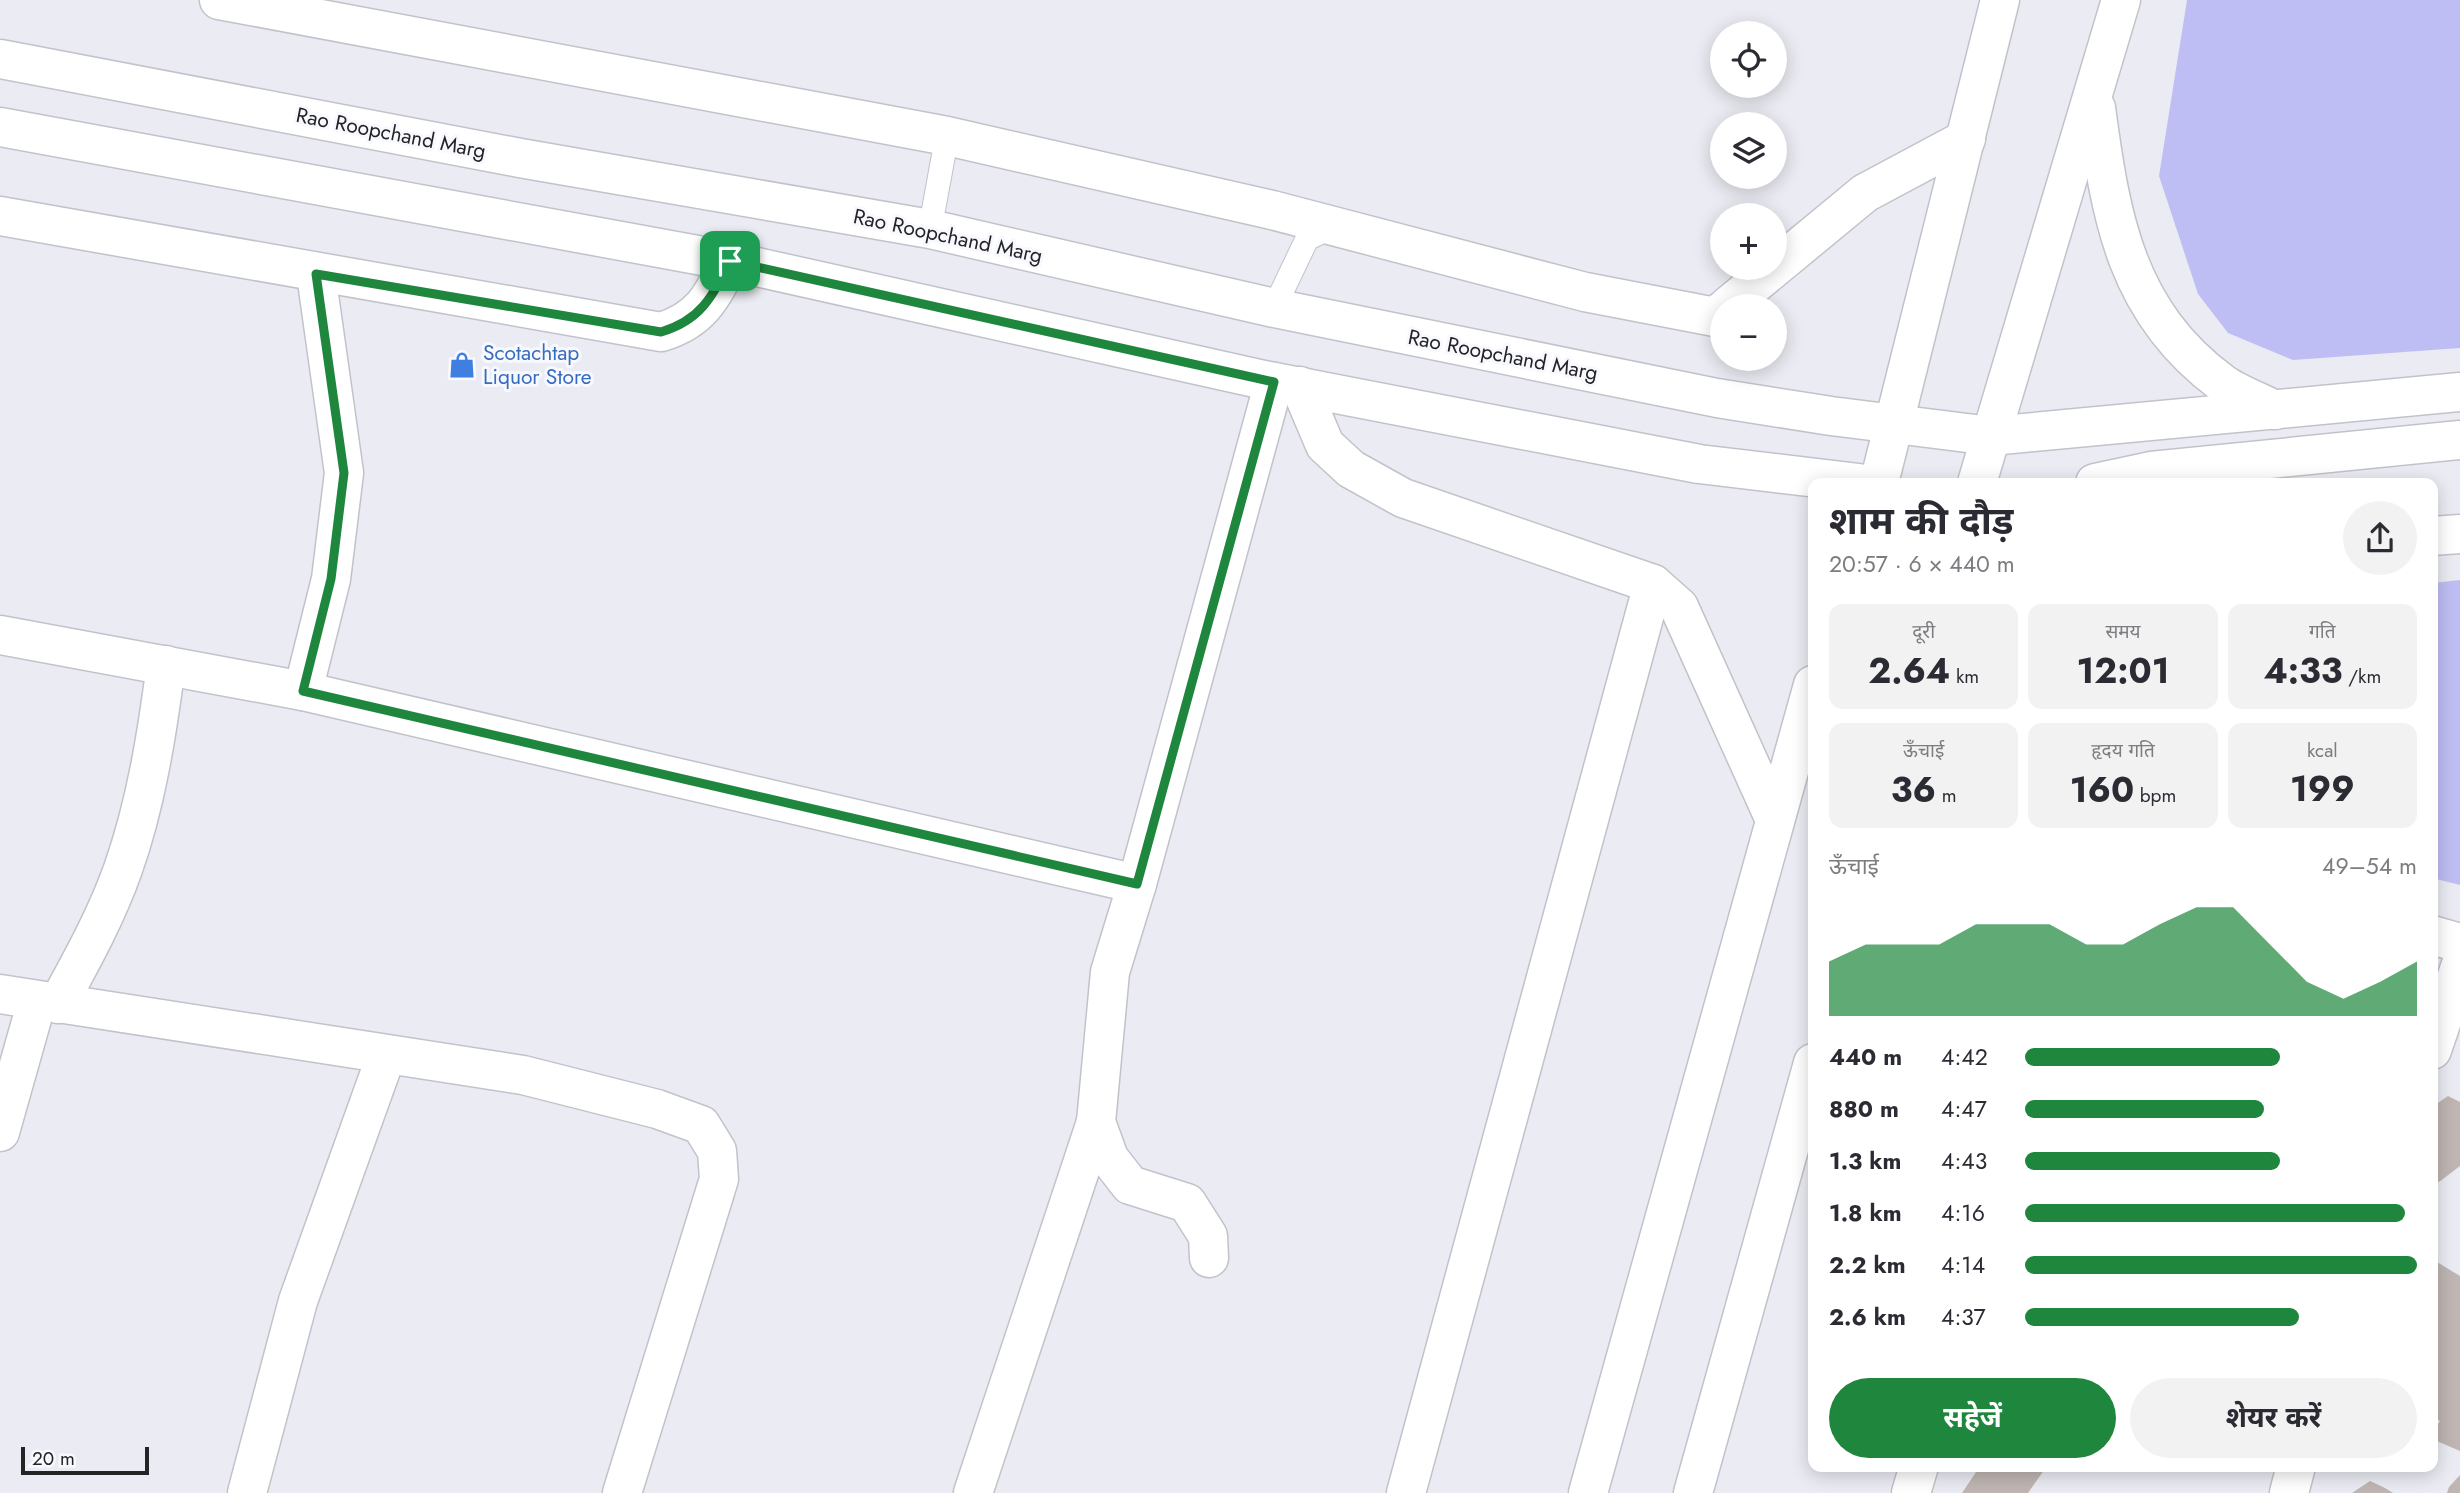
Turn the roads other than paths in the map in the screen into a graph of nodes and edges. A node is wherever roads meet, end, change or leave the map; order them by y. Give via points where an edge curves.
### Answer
1 (219, 0) edge
2 (2000, 0) edge
3 (2121, 0) edge
4 (0, 59) edge
5 (2094, 96) junction
6 (0, 127) edge
7 (947, 135) junction
8 (1966, 139) junction
9 (0, 216) edge
10 (1332, 227) junction
11 (930, 229) junction
12 (730, 261) junction
13 (316, 274) junction
14 (1743, 294) edge
15 (1274, 309) junction
16 (1710, 316) edge
17 (1287, 384) junction
18 (2460, 392) edge
19 (2275, 410) junction
20 (1894, 422) junction
21 (1991, 436) junction
22 (2460, 440) edge
23 (2307, 456) junction
24 (1817, 478) edge
25 (1880, 478) edge
26 (1978, 478) edge
27 (2118, 478) edge
28 (2263, 478) edge
29 (2460, 534) edge
30 (2438, 536) edge
31 (1653, 584) junction
32 (0, 635) edge
33 (166, 665) junction
34 (303, 691) junction
35 (1808, 703) edge
36 (1775, 820) junction
37 (1137, 884) junction
38 (2438, 937) edge
39 (2460, 943) edge
40 (2460, 968) edge
41 (0, 994) edge
42 (47, 1003) junction
43 (2438, 1032) edge
44 (386, 1056) junction
45 (1808, 1081) edge
46 (1096, 1122) junction
47 (0, 1132) edge
48 (1209, 1258) dead end
49 (1917, 1472) edge
50 (2294, 1472) edge
51 (247, 1493) edge
52 (622, 1493) edge
53 (973, 1493) edge
54 (1406, 1493) edge
55 (1588, 1493) edge
56 (1693, 1493) edge
57 (1911, 1493) edge
58 (2289, 1493) edge

1 - 7 street
2 - 8 street
3 - 5 street
4 - 11 street, Rao Roopchand Marg via 520,158
5 - 19 street via 2114,221 2146,299 2184,349 2223,384
5 - 21 street
6 - 12 street
7 - 10 street
7 - 11 lane
8 - 14 street via 1865,193
8 - 20 street
9 - 13 street
10 - 15 lane via 1307,239
10 - 16 street via 1585,292
11 - 15 street, Rao Roopchand Marg
12 - 13 street via 709,302 684,325 661,332
12 - 17 street
13 - 34 street via 344,473 331,579
15 - 20 street, Rao Roopchand Marg via 1717,398
17 - 24 street via 1699,464
17 - 31 street via 1325,444 1351,469 1403,498
17 - 37 street
18 - 19 street, Rao Roopchand Marg
19 - 21 street, Rao Roopchand Marg
20 - 21 street, Rao Roopchand Marg
20 - 25 street
21 - 26 street
22 - 23 street
23 - 27 street
23 - 28 street
29 - 30 street
31 - 36 street via 1679,607
31 - 54 street
32 - 33 street
33 - 34 street
33 - 42 street via 156,746 123,868 93,940
34 - 37 street
35 - 36 street
36 - 55 street
37 - 46 street via 1110,972
38 - 39 street
40 - 43 street
41 - 42 street
42 - 44 street
42 - 47 street
44 - 51 street via 298,1301
44 - 52 street via 523,1075 657,1109 701,1125 717,1151 719,1179
45 - 56 street
46 - 48 street via 1109,1157 1130,1185 1187,1203 1208,1236
46 - 53 street
49 - 57 street
50 - 58 street

